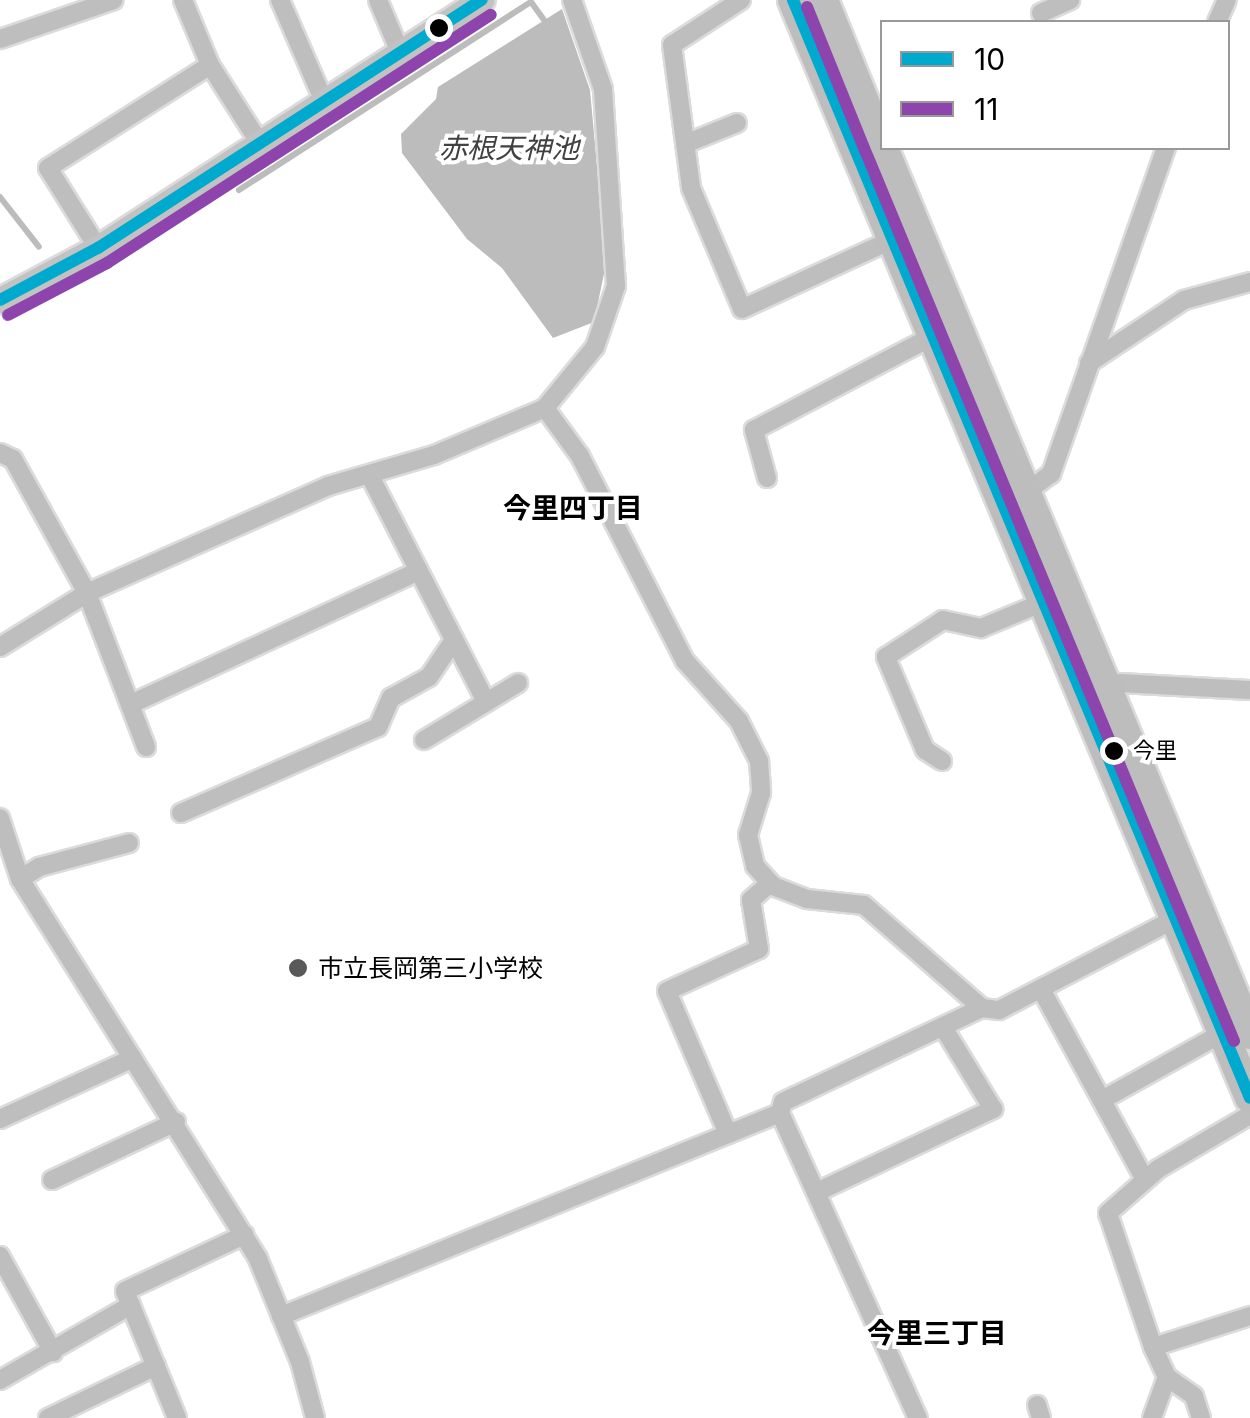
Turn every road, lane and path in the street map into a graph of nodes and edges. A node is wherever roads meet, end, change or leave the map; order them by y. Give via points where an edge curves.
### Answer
1 (114, 0) edge
2 (182, 0) edge
3 (280, 0) edge
4 (378, 0) edge
5 (482, 0) edge
6 (572, 0) edge
7 (741, 0) edge
8 (792, 0) edge
9 (824, 0) edge
10 (1070, 0) edge
11 (1041, 13) dead end
12 (0, 39) edge
13 (400, 52) junction
14 (210, 66) junction
15 (324, 100) junction
16 (737, 123) dead end
17 (880, 140) edge
18 (685, 144) junction
19 (261, 145) junction
20 (884, 150) edge
21 (1165, 150) edge
22 (905, 234) junction
23 (98, 248) junction
24 (1250, 282) edge
25 (0, 300) edge
26 (945, 330) junction
27 (1089, 363) junction
28 (545, 408) junction
29 (0, 453) edge
30 (370, 476) junction
31 (767, 478) dead end
32 (1024, 494) junction
33 (419, 571) junction
34 (88, 593) junction
35 (1055, 598) junction
36 (454, 640) junction
37 (0, 647) edge
38 (1101, 682) junction
39 (518, 683) dead end
40 (1250, 690) edge
41 (486, 702) junction
42 (132, 704) junction
43 (424, 740) dead end
44 (146, 748) dead end
45 (942, 762) dead end
46 (181, 813) dead end
47 (0, 818) edge
48 (129, 843) dead end
49 (20, 880) junction
50 (770, 883) junction
51 (1188, 912) junction
52 (1041, 989) junction
53 (982, 1008) junction
54 (943, 1027) junction
55 (1237, 1033) edge
56 (133, 1058) junction
57 (1250, 1098) edge
58 (1102, 1100) junction
59 (780, 1113) junction
60 (1250, 1114) edge
61 (0, 1120) edge
62 (176, 1122) junction
63 (728, 1134) junction
64 (52, 1180) dead end
65 (1145, 1180) junction
66 (817, 1192) junction
67 (244, 1235) junction
68 (0, 1256) edge
69 (131, 1305) junction
70 (281, 1316) junction
71 (1250, 1316) edge
72 (1153, 1347) junction
73 (53, 1352) junction
74 (156, 1366) junction
75 (1166, 1377) junction
76 (0, 1380) edge
77 (48, 1418) edge
78 (177, 1418) edge
79 (315, 1418) edge
80 (918, 1418) edge
81 (1152, 1418) edge
82 (1201, 1418) edge

1 - 12 street
2 - 14 street
3 - 15 street
4 - 13 street
5 - 13 main road
6 - 28 street via 603,89 616,286 595,347
7 - 18 street via 672,45
8 - 22 main road
9 - 17 main road
10 - 11 street
13 - 15 main road
14 - 19 street
14 - 23 street via 48,168
15 - 19 main road
16 - 18 street
18 - 22 street via 691,188 742,309
19 - 23 main road
20 - 22 main road
21 - 27 street
22 - 26 main road
23 - 25 main road
24 - 27 street via 1184,300
26 - 31 street via 754,430
26 - 32 main road
26 - 35 main road
27 - 32 street via 1051,474
28 - 30 street
28 - 50 street via 580,456 686,661 739,721 759,760 760,793 748,835 755,866
29 - 34 street via 13,459
30 - 33 street
30 - 34 street via 328,486
32 - 35 main road
33 - 36 street
33 - 42 street
34 - 37 street
34 - 42 street
35 - 38 main road
35 - 45 street via 981,628 943,620 886,657 925,750
35 - 51 main road
36 - 41 street
36 - 46 street via 428,676 392,698 378,727
38 - 40 street
38 - 51 main road
39 - 41 street
41 - 43 street
42 - 44 street
47 - 49 street
48 - 49 street via 39,867
49 - 56 street
50 - 53 street via 808,899 864,906
50 - 63 street via 750,900 759,949 667,992
51 - 52 street
51 - 55 main road
52 - 53 street via 999,1010
52 - 58 street
53 - 54 street
54 - 59 street via 783,1102
54 - 66 street via 993,1109
55 - 57 main road
55 - 58 street
56 - 61 street
56 - 62 street
58 - 65 street
59 - 63 street
59 - 66 street
60 - 65 street
62 - 64 street
62 - 67 street
63 - 70 street
65 - 72 street via 1108,1213
66 - 80 street
67 - 69 street via 125,1291
67 - 70 street
68 - 73 street
69 - 73 street
69 - 74 street
70 - 79 street
71 - 72 street
72 - 75 street
73 - 76 street
74 - 77 street
74 - 78 street
75 - 81 street
75 - 82 street via 1194,1396

